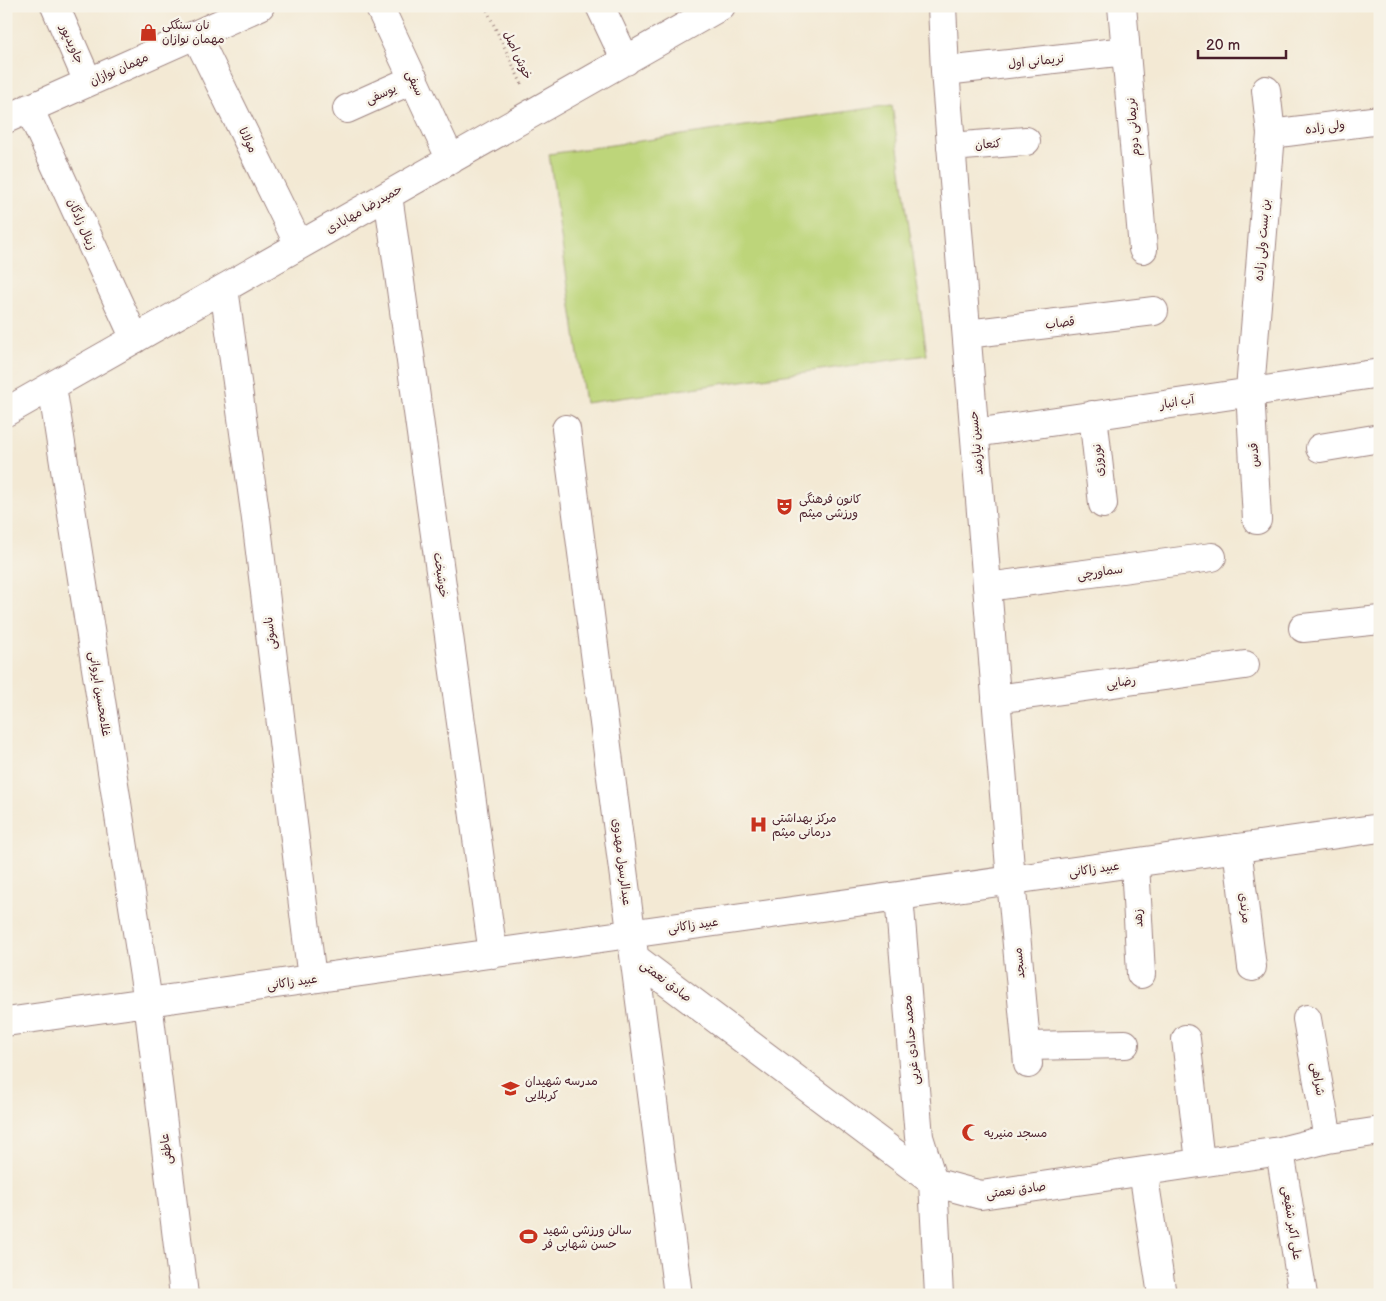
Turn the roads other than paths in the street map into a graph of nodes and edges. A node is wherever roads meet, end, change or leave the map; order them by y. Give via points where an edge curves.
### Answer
1 (55, 6) edge
2 (260, 6) edge
3 (379, 6) edge
4 (600, 6) edge
5 (721, 6) edge
6 (942, 6) edge
7 (1122, 6) edge
8 (196, 35) junction
9 (1126, 51) junction
10 (626, 60) junction
11 (945, 71) junction
12 (414, 79) junction
13 (88, 82) junction
14 (1266, 90) dead end
15 (347, 109) dead end
16 (18, 113) edge
17 (1380, 120) edge
18 (1271, 134) junction
19 (1026, 142) dead end
20 (951, 147) junction
21 (451, 160) junction
22 (388, 196) junction
23 (300, 245) junction
24 (1143, 248) dead end
25 (224, 288) junction
26 (1154, 311) dead end
27 (967, 334) junction
28 (135, 339) junction
29 (1380, 373) edge
30 (52, 386) junction
31 (1250, 390) junction
32 (6, 412) edge
33 (1093, 415) junction
34 (566, 429) dead end
35 (975, 433) junction
36 (1380, 438) edge
37 (1320, 448) dead end
38 (1102, 504) dead end
39 (1257, 520) dead end
40 (1212, 557) dead end
41 (987, 587) junction
42 (1380, 620) edge
43 (1303, 628) dead end
44 (1245, 665) dead end
45 (996, 699) junction
46 (1380, 828) edge
47 (1237, 848) junction
48 (1136, 863) junction
49 (1010, 880) junction
50 (899, 896) junction
51 (633, 946) junction
52 (494, 954) junction
53 (1252, 967) dead end
54 (1141, 974) dead end
55 (312, 979) junction
56 (148, 1002) junction
57 (1307, 1019) dead end
58 (6, 1022) edge
59 (1186, 1039) dead end
60 (1125, 1044) dead end
61 (1380, 1131) edge
62 (1328, 1139) junction
63 (1280, 1150) junction
64 (1200, 1162) junction
65 (1143, 1171) junction
66 (932, 1182) junction
67 (184, 1295) edge
68 (678, 1295) edge
69 (939, 1295) edge
70 (1162, 1295) edge
71 (1303, 1295) edge

1 - 13 street, جاویدپور
2 - 8 street, مهمان نوازان
3 - 12 street, سیفی
4 - 10 street
5 - 10 street, حمیدرضا مهابادی
6 - 11 street, حسین نیازمند
7 - 9 street, نریمانی دوم
8 - 13 street, مهمان نوازان
8 - 23 street, مولانا
9 - 11 street, نریمانی اول
9 - 24 street, نریمانی دوم
10 - 21 street, حمیدرضا مهابادی
11 - 20 street, حسین نیازمند
12 - 15 street, یوسفی
12 - 21 street, سیفی
13 - 16 street, مهمان نوازان
14 - 18 street, بن بست ولی زاده
16 - 28 street, زینال زادگان
17 - 18 street, ولی زاده
18 - 31 street, بن بست ولی زاده
19 - 20 street, کنعان
20 - 27 street, حسین نیازمند
21 - 22 street, حمیدرضا مهابادی
22 - 23 street, حمیدرضا مهابادی
22 - 52 street, خوشبخت
23 - 25 street, حمیدرضا مهابادی
25 - 28 street, حمیدرضا مهابادی
25 - 55 street, ناسوتی via 256,518
26 - 27 street, قصاب
27 - 35 street, حسین نیازمند
28 - 30 street, حمیدرضا مهابادی
29 - 31 street, آب انبار
30 - 32 street, حمیدرضا مهابادی
30 - 56 street, غلامحسین ایروانی
31 - 33 street, آب انبار
31 - 39 street, قدس
33 - 35 street, آب انبار
33 - 38 street, نوروزی
34 - 51 street, عبدالرسول مهدوی
35 - 41 street, حسین نیازمند
36 - 37 street
40 - 41 street, سماورچی
41 - 45 street, حسین نیازمند
42 - 43 street
44 - 45 street, رضایی
45 - 49 street, حسین نیازمند
46 - 47 street, عبید زاکانی
47 - 48 street, عبید زاکانی
47 - 53 street, مرندی
48 - 49 street, عبید زاکانی
48 - 54 street, زهد
49 - 50 street, عبید زاکانی
49 - 60 street, مسجد via 1027,1055
50 - 51 street, عبید زاکانی
50 - 66 street, محمد حدادی غربی via 919,1137
51 - 52 street, عبید زاکانی
51 - 66 street, صادق نعمتی
51 - 68 street, عبدالرسول مهدوی
52 - 55 street, عبید زاکانی
55 - 56 street, عبید زاکانی
56 - 58 street, عبید زاکانی
56 - 67 street, عاطفی
57 - 62 street, شراهی
59 - 64 street
61 - 62 street, صادق نعمتی
62 - 63 street, صادق نعمتی
63 - 64 street, صادق نعمتی
63 - 71 street, علی اکبر شفیعی
64 - 65 street, صادق نعمتی
65 - 66 street, صادق نعمتی via 981,1195
65 - 70 street
66 - 69 street, محمد حدادی غربی

